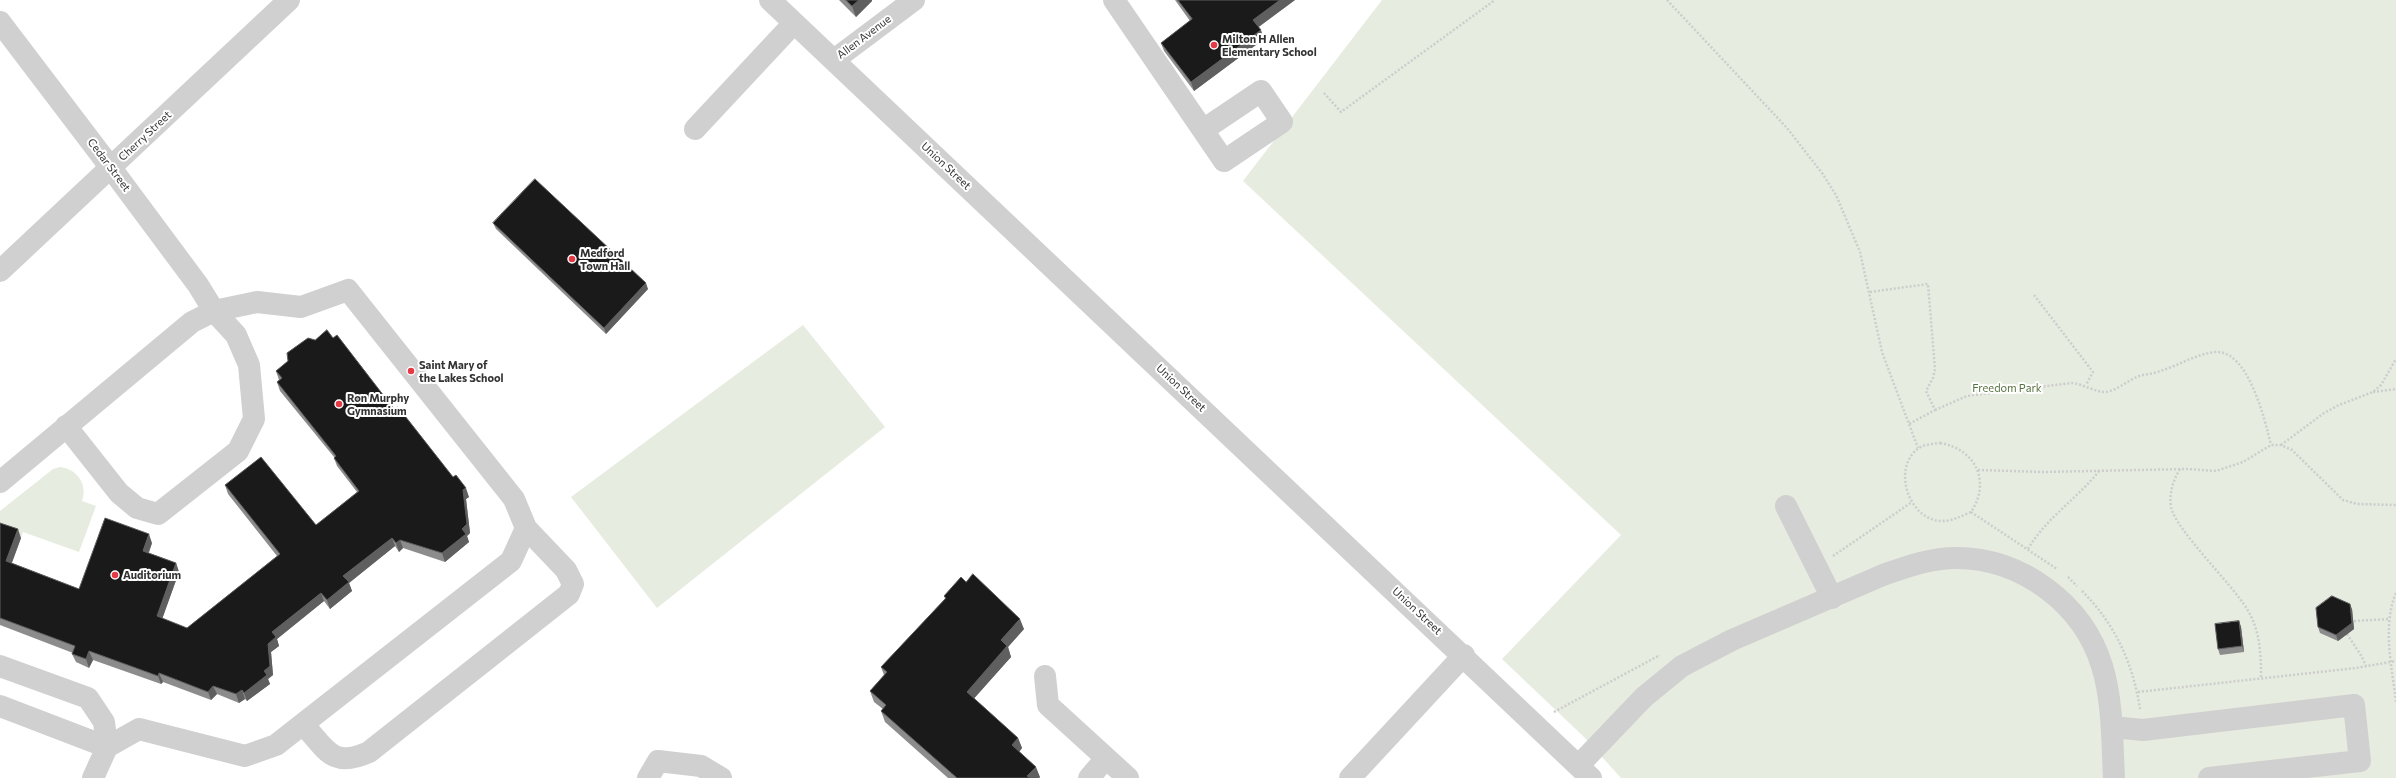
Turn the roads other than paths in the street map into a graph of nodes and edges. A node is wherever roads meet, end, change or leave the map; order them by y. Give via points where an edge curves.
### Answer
1 (290, 0) edge
2 (770, 0) edge
3 (914, 0) edge
4 (1114, 0) edge
5 (0, 22) edge
6 (794, 23) junction
7 (834, 60) junction
8 (696, 129) dead end
9 (1203, 130) dead end
10 (112, 168) junction
11 (0, 271) edge
12 (214, 311) junction
13 (66, 426) junction
14 (0, 482) edge
15 (1786, 506) dead end
16 (526, 528) junction
17 (1832, 598) junction
18 (1464, 655) junction
19 (0, 666) edge
20 (1045, 676) dead end
21 (0, 706) edge
22 (303, 724) junction
23 (2112, 726) junction
24 (107, 747) junction
25 (1106, 758) junction
26 (1585, 772) edge
27 (93, 778) edge
28 (648, 778) edge
29 (721, 778) edge
30 (1089, 778) edge
31 (1128, 778) edge
32 (1350, 778) edge
33 (2114, 778) edge
34 (2209, 778) edge

1 - 10 street, Cherry Street
2 - 6 street, Union Street
3 - 7 street, Allen Avenue
4 - 9 street
5 - 10 street, Cedar Street
6 - 7 street, Union Street
6 - 8 street
7 - 18 street, Union Street
10 - 11 street, Cherry Street
10 - 12 street, Cedar Street
12 - 13 street via 192,322
12 - 13 street, Cedar Street via 236,335 249,365 254,419 238,451 158,514 137,508 119,493
12 - 16 street via 257,302 301,307 348,290 514,499
13 - 14 street
15 - 17 street
16 - 22 street via 511,561
16 - 22 street via 566,570 574,584 569,594 369,752 355,759 342,760 331,755
17 - 23 street via 1883,575 1933,560 1975,559 2018,572 2057,596 2085,630 2103,667
17 - 26 street via 1732,640 1682,666 1644,697
18 - 26 street, Union Street
18 - 32 street
19 - 24 street via 88,698 104,722
20 - 25 street via 1048,705
21 - 24 street
22 - 24 street via 276,744 245,756 139,729
23 - 33 street
23 - 34 street via 2143,730 2354,705 2360,760
24 - 27 street
25 - 30 street
25 - 31 street
28 - 29 street via 658,761 701,766

